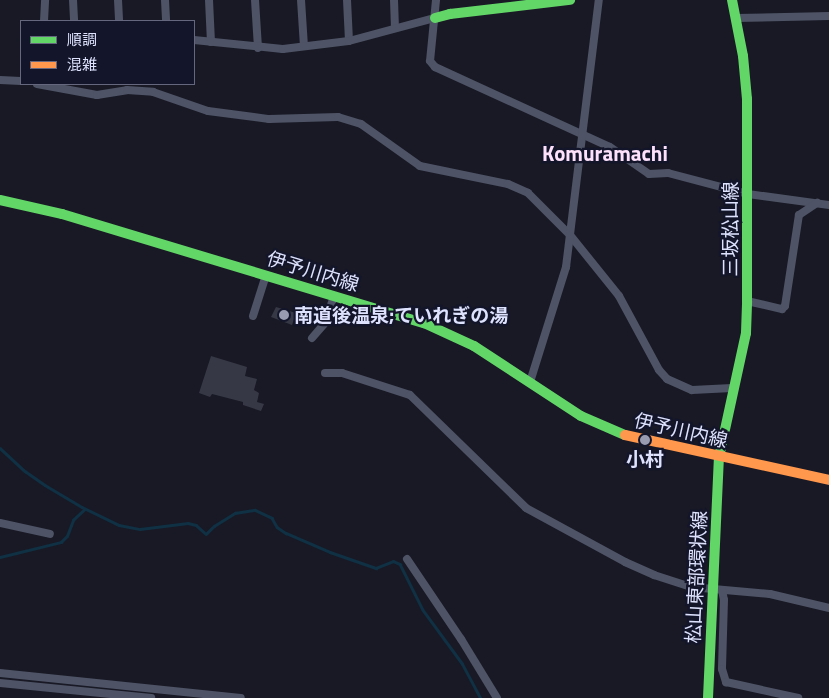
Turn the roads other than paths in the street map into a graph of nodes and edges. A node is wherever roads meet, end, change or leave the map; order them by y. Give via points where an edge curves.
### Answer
1 (45, 0) edge
2 (72, 0) edge
3 (118, 0) edge
4 (164, 0) edge
5 (210, 0) edge
6 (255, 0) edge
7 (302, 0) edge
8 (347, 0) edge
9 (394, 0) edge
10 (436, 0) edge
11 (570, 0) edge
12 (599, 0) edge
13 (732, 0) edge
14 (829, 16) edge
15 (436, 18) junction
16 (736, 18) junction
17 (44, 20) edge
18 (74, 20) edge
19 (119, 20) edge
20 (166, 20) edge
21 (395, 27) junction
22 (195, 40) edge
23 (349, 41) junction
24 (211, 42) junction
25 (304, 46) junction
26 (258, 48) junction
27 (0, 80) edge
28 (20, 81) edge
29 (42, 85) edge
30 (582, 135) junction
31 (748, 194) junction
32 (0, 200) edge
33 (817, 203) junction
34 (829, 204) edge
35 (570, 235) junction
36 (266, 275) junction
37 (334, 296) junction
38 (747, 300) junction
39 (253, 316) dead end
40 (312, 338) dead end
41 (325, 374) dead end
42 (530, 382) junction
43 (732, 388) junction
44 (719, 457) junction
45 (829, 480) edge
46 (0, 523) edge
47 (50, 534) dead end
48 (407, 559) dead end
49 (717, 590) junction
50 (829, 608) edge
51 (0, 673) edge
52 (0, 683) edge
53 (151, 698) edge
54 (240, 698) edge
55 (498, 698) edge
56 (708, 698) edge
57 (798, 698) edge

1 - 17 street
2 - 18 street
3 - 19 street
4 - 20 street
5 - 24 street
6 - 26 street
7 - 25 street
8 - 23 street
9 - 21 street
10 - 15 street
11 - 15 main road
12 - 30 street
13 - 16 main road, 三坂松山線
14 - 16 street
15 - 21 street
15 - 30 street via 432,26 430,61 435,67
16 - 31 main road, 三坂松山線 via 746,81
21 - 23 street
22 - 24 street
23 - 25 street
24 - 26 street
25 - 26 street
27 - 28 street
29 - 35 street via 97,95 127,90 153,92 208,111 269,118 338,117 361,124 420,166 508,184 528,193
30 - 31 street via 610,147 649,174 668,173
30 - 35 street
31 - 33 street
31 - 38 main road, 三坂松山線
32 - 36 main road, 伊予川内線 via 62,214
33 - 34 street
33 - 38 street via 799,215 785,306 782,309
35 - 42 street via 566,267
35 - 43 street via 620,296 667,379 692,390
36 - 37 main road, 伊予川内線
36 - 39 street
37 - 40 street via 324,324
37 - 42 main road, 伊予川内線 via 424,323 474,346
38 - 43 main road, 三坂松山線 via 746,333
41 - 49 street via 342,373 410,395 526,508 654,575 691,587
42 - 44 main road, 伊予川内線 via 581,416 606,428 630,437
43 - 44 main road, 三坂松山線
44 - 45 main road, 伊予川内線
44 - 49 main road, 松山東部環状線
46 - 47 street
48 - 55 street
49 - 50 street via 770,594
49 - 56 main road, 松山東部環状線
49 - 57 street via 724,600 722,669 726,682
51 - 54 street
52 - 53 street

